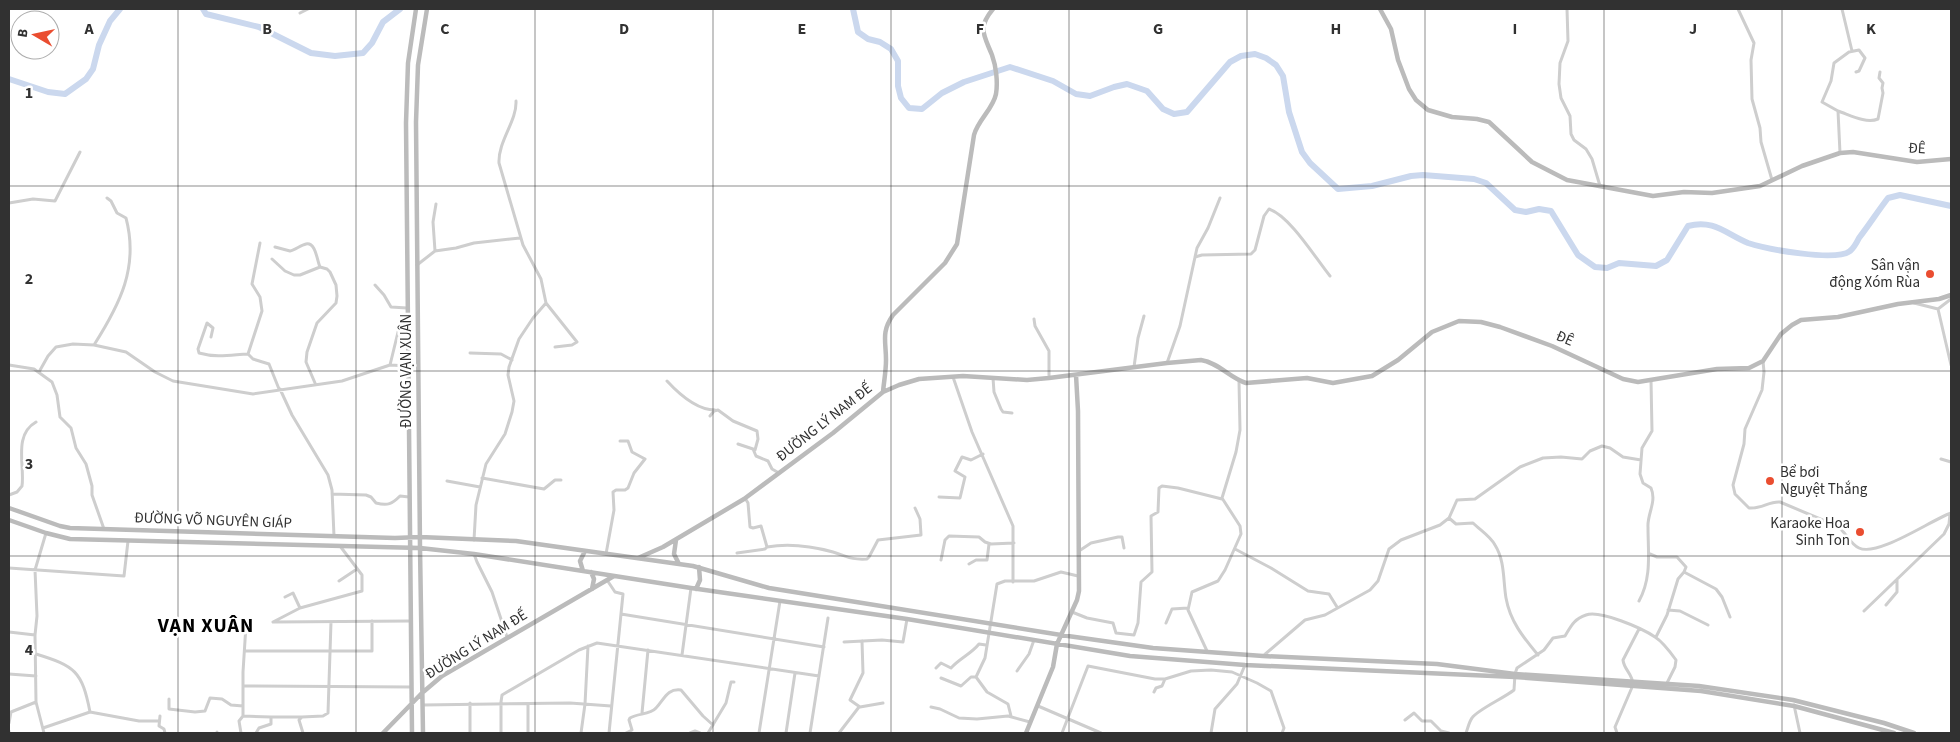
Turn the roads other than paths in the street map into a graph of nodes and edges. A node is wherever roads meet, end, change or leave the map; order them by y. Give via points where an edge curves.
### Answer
1 (308, 9) edge
2 (416, 9) edge
3 (993, 9) edge
4 (1380, 9) edge
5 (1567, 9) edge
6 (1738, 9) edge
7 (1842, 9) edge
8 (427, 11) edge
9 (300, 13) dead end
10 (1852, 51) junction
11 (1856, 72) dead end
12 (1880, 72) dead end
13 (516, 101) dead end
14 (1838, 111) junction
15 (80, 152) dead end
16 (1840, 153) junction
17 (1951, 159) edge
18 (1772, 180) junction
19 (1600, 186) junction
20 (107, 198) dead end
21 (1220, 198) dead end
22 (9, 203) edge
23 (436, 204) dead end
24 (520, 238) junction
25 (260, 243) dead end
26 (275, 248) dead end
27 (435, 251) junction
28 (1195, 257) junction
29 (272, 259) dead end
30 (407, 265) junction
31 (418, 265) junction
32 (320, 267) junction
33 (1330, 276) dead end
34 (375, 285) dead end
35 (1951, 295) edge
36 (1951, 299) edge
37 (1914, 302) junction
38 (546, 303) junction
39 (407, 308) junction
40 (1938, 308) junction
41 (1144, 316) dead end
42 (1034, 319) dead end
43 (398, 328) dead end
44 (212, 338) dead end
45 (94, 345) junction
46 (555, 347) dead end
47 (470, 353) dead end
48 (248, 354) junction
49 (512, 360) junction
50 (1762, 362) junction
51 (1167, 363) junction
52 (9, 365) edge
53 (390, 365) junction
54 (1951, 365) edge
55 (408, 366) junction
56 (1134, 367) junction
57 (39, 372) junction
58 (1076, 375) junction
59 (953, 376) junction
60 (993, 378) junction
61 (1049, 378) junction
62 (1651, 380) junction
63 (667, 381) dead end
64 (1240, 381) junction
65 (315, 383) junction
66 (280, 389) junction
67 (883, 392) junction
68 (716, 410) junction
69 (1012, 413) dead end
70 (710, 416) dead end
71 (36, 422) dead end
72 (620, 441) dead end
73 (738, 444) dead end
74 (754, 450) junction
75 (983, 454) junction
76 (1941, 459) dead end
77 (1641, 460) junction
78 (1951, 462) edge
79 (779, 473) junction
80 (482, 478) junction
81 (561, 480) dead end
82 (447, 481) dead end
83 (480, 487) junction
84 (332, 494) junction
85 (9, 495) edge
86 (409, 497) junction
87 (939, 497) dead end
88 (745, 498) junction
89 (1222, 500) junction
90 (9, 508) edge
91 (915, 508) dead end
92 (1950, 513) edge
93 (1449, 518) junction
94 (9, 520) edge
95 (104, 529) junction
96 (46, 534) junction
97 (327, 536) junction
98 (334, 536) junction
99 (410, 537) junction
100 (420, 537) junction
101 (677, 539) junction
102 (474, 540) junction
103 (128, 541) junction
104 (1014, 543) junction
105 (989, 544) junction
106 (327, 546) junction
107 (340, 546) junction
108 (767, 547) junction
109 (410, 548) junction
110 (420, 548) junction
111 (1124, 548) dead end
112 (1235, 549) junction
113 (585, 551) junction
114 (1078, 552) junction
115 (737, 553) dead end
116 (474, 554) junction
117 (606, 554) junction
118 (1650, 554) junction
119 (638, 558) junction
120 (941, 560) dead end
121 (679, 564) junction
122 (969, 564) dead end
123 (698, 567) junction
124 (9, 568) edge
125 (357, 569) junction
126 (35, 570) junction
127 (583, 571) junction
128 (591, 572) junction
129 (1684, 572) junction
130 (614, 575) junction
131 (1078, 576) junction
132 (607, 579) junction
133 (1897, 579) junction
134 (338, 581) dead end
135 (1013, 582) junction
136 (592, 589) junction
137 (694, 589) junction
138 (285, 597) dead end
139 (831, 598) junction
140 (780, 601) junction
141 (1639, 601) dead end
142 (1337, 606) junction
143 (1886, 606) dead end
144 (300, 608) junction
145 (829, 608) junction
146 (1188, 608) junction
147 (1668, 610) junction
148 (1864, 610) dead end
149 (1072, 612) junction
150 (622, 614) junction
151 (1730, 617) dead end
152 (828, 618) dead end
153 (907, 619) junction
154 (372, 621) junction
155 (331, 622) junction
156 (410, 622) junction
157 (1166, 622) dead end
158 (990, 623) junction
159 (246, 625) dead end
160 (686, 625) junction
161 (1708, 625) dead end
162 (1639, 629) junction
163 (9, 632) edge
164 (988, 632) junction
165 (35, 635) junction
166 (1061, 635) junction
167 (508, 637) junction
168 (774, 638) junction
169 (1656, 638) junction
170 (1034, 640) junction
171 (862, 641) junction
172 (844, 642) dead end
173 (1057, 644) junction
174 (617, 645) junction
175 (986, 645) junction
176 (588, 646) junction
177 (824, 646) junction
178 (648, 650) junction
179 (245, 651) junction
180 (331, 651) junction
181 (1207, 651) junction
182 (36, 654) junction
183 (682, 655) junction
184 (1538, 655) junction
185 (1262, 656) junction
186 (1245, 665) junction
187 (936, 668) dead end
188 (769, 669) junction
189 (1017, 671) dead end
190 (795, 673) junction
191 (9, 674) edge
192 (36, 676) junction
193 (819, 676) junction
194 (1242, 676) junction
195 (1515, 676) junction
196 (976, 677) junction
197 (941, 678) dead end
198 (1165, 679) junction
199 (734, 682) dead end
200 (1633, 683) junction
201 (1667, 683) junction
202 (243, 686) junction
203 (329, 686) junction
204 (411, 687) junction
205 (1154, 692) dead end
206 (422, 693) junction
207 (169, 699) dead end
208 (36, 702) junction
209 (501, 702) junction
210 (470, 703) junction
211 (882, 703) dead end
212 (1794, 703) junction
213 (528, 704) junction
214 (585, 704) junction
215 (411, 705) junction
216 (423, 705) junction
217 (243, 706) junction
218 (611, 706) junction
219 (1038, 706) junction
220 (859, 707) junction
221 (931, 707) dead end
222 (90, 712) junction
223 (642, 713) junction
224 (160, 716) dead end
225 (243, 716) junction
226 (1011, 716) junction
227 (271, 717) junction
228 (302, 717) junction
229 (1068, 719) junction
230 (1405, 720) dead end
231 (160, 721) junction
232 (1030, 722) junction
233 (9, 723) edge
234 (713, 725) junction
235 (43, 728) junction
236 (44, 733) edge
237 (165, 733) edge
238 (241, 733) edge
239 (256, 733) edge
240 (303, 733) edge
241 (383, 733) edge
242 (412, 733) edge
243 (423, 733) edge
244 (470, 733) edge
245 (501, 733) edge
246 (528, 733) edge
247 (580, 733) edge
248 (609, 733) edge
249 (626, 733) edge
250 (690, 733) edge
251 (700, 733) edge
252 (708, 733) edge
253 (759, 733) edge
254 (786, 733) edge
255 (810, 733) edge
256 (840, 733) edge
257 (1026, 733) edge
258 (1062, 733) edge
259 (1101, 733) edge
260 (1211, 733) edge
261 (1282, 733) edge
262 (1449, 733) edge
263 (1466, 733) edge
264 (1617, 733) edge
265 (1800, 733) edge
266 (1894, 733) edge
267 (1914, 733) edge

1 - 9 street
2 - 30 main road, ĐƯỜNG VẠN XUÂN via 408,63
3 - 67 main road, ĐƯỜNG LÝ NAM ĐẾ via 984,22 983,38 993,59 997,81 995,97 974,135 957,244 945,264 886,324
4 - 19 main road, ĐÊ via 1391,28 1409,89 1428,110 1489,122 1532,162 1567,180
5 - 19 street via 1568,41 1560,63 1561,98 1570,116 1571,134 1592,158
6 - 18 street via 1754,43 1752,99
7 - 10 street
8 - 31 main road, ĐƯỜNG VẠN XUÂN via 418,65
10 - 11 street via 1862,52 1865,58
10 - 14 street via 1834,63 1831,80 1822,98 1824,104
12 - 14 street via 1883,93 1878,119 1864,120
13 - 24 street via 516,110 499,158
14 - 16 street
15 - 22 street via 55,201 33,199
16 - 17 main road, ĐÊ via 1866,153 1917,162
16 - 18 main road, ĐÊ
18 - 19 main road, ĐÊ via 1760,186 1712,193 1653,196
20 - 45 street via 117,213 126,218 131,256 127,280 112,316
21 - 28 street
23 - 27 street via 432,222
24 - 27 street
24 - 38 street via 541,279
25 - 48 street via 252,284 260,297 262,311
26 - 32 street via 290,252 310,245
27 - 31 street
28 - 33 street via 1253,253 1269,209 1282,217
28 - 51 street via 1180,326
29 - 32 street via 294,275
30 - 31 main road
30 - 39 main road, ĐƯỜNG VẠN XUÂN
31 - 100 main road, ĐƯỜNG VẠN XUÂN
32 - 65 street via 330,272 337,296 336,303 316,326 307,352 306,362
34 - 39 street via 391,307
35 - 37 main road
36 - 40 street
37 - 40 street
37 - 50 main road via 1838,317 1802,320 1781,334
38 - 46 street via 577,342
38 - 49 street via 519,339
39 - 55 main road, ĐƯỜNG VẠN XUÂN
40 - 54 street
41 - 56 street
42 - 61 street via 1049,351
43 - 53 street
44 - 48 street via 212,328 207,323 199,353 218,357
45 - 57 street via 65,344 56,347
45 - 66 street via 128,353 173,380 253,394
47 - 49 street via 501,354
48 - 66 street via 269,364
49 - 80 street via 508,375 514,401 512,412 505,434 487,460
50 - 62 main road, ĐÊ via 1750,368 1717,369
50 - 92 street via 1762,390 1746,429 1732,485 1735,494 1749,508 1760,509 1780,502 1837,526 1855,546 1864,550 1896,541
51 - 56 main road
51 - 64 main road via 1201,360 1220,366
52 - 57 street
53 - 55 street
53 - 65 street via 345,380
55 - 86 main road, ĐƯỜNG VẠN XUÂN
56 - 58 main road
57 - 95 street via 52,382 56,391 60,417 71,428 76,448 86,464
58 - 61 main road
58 - 114 main road
59 - 60 main road
59 - 67 main road via 914,380
59 - 75 street
60 - 61 main road
60 - 69 street via 994,392 1001,409
62 - 64 main road, ĐÊ via 1630,381 1500,327 1459,321 1432,332 1372,376 1333,383 1307,378 1254,383
62 - 77 street via 1652,432 1642,448
63 - 68 street via 702,407
64 - 89 street via 1240,435
65 - 66 street
66 - 84 street via 328,475
67 - 79 main road, ĐƯỜNG LÝ NAM ĐẾ
68 - 70 street
68 - 74 street via 756,431 758,439
71 - 85 street via 29,426 24,436 20,462 22,486
72 - 117 street via 628,441 631,451 645,459 628,488 613,492 614,510
73 - 74 street
74 - 79 street via 756,456 768,461
75 - 87 street via 971,460 962,458 956,467 955,471 965,477 960,498
75 - 104 street via 1012,523
76 - 78 street
77 - 93 street via 1623,457 1602,446 1582,459 1543,458 1520,467 1475,499 1458,500
77 - 118 street via 1641,479 1653,492 1648,524
79 - 88 main road, ĐƯỜNG LÝ NAM ĐẾ
80 - 81 street via 544,489 555,480
80 - 83 street
82 - 83 street
83 - 102 street
84 - 86 street via 366,495 376,503 387,505 400,496
84 - 98 street
86 - 99 main road, ĐƯỜNG VẠN XUÂN
88 - 101 main road, ĐƯỜNG LÝ NAM ĐẾ
88 - 108 street via 750,527 761,526
89 - 112 street via 1241,530
89 - 149 street via 1178,488 1159,488 1158,512 1151,516 1152,572 1141,582 1134,635 1116,633 1113,623
90 - 95 main road, ĐƯỜNG VÕ NGUYÊN GIÁP via 60,526
91 - 108 street via 920,519 920,535 878,540 868,558 850,559 796,544
92 - 133 street via 1944,534
93 - 142 street via 1392,546 1374,586
93 - 184 street via 1456,524 1474,522 1496,545 1510,616
94 - 96 main road, ĐƯỜNG VÕ NGUYÊN GIÁP
95 - 97 main road, ĐƯỜNG VÕ NGUYÊN GIÁP
96 - 103 main road, ĐƯỜNG VÕ NGUYÊN GIÁP via 70,539
96 - 126 street
97 - 98 main road, ĐƯỜNG VÕ NGUYÊN GIÁP
97 - 106 main road
98 - 99 main road, ĐƯỜNG VÕ NGUYÊN GIÁP
99 - 100 main road, ĐƯỜNG VÕ NGUYÊN GIÁP
99 - 109 main road, ĐƯỜNG VẠN XUÂN
100 - 102 main road, ĐƯỜNG VÕ NGUYÊN GIÁP
100 - 110 main road, ĐƯỜNG VẠN XUÂN
101 - 119 main road, ĐƯỜNG LÝ NAM ĐẾ
101 - 121 main road via 674,554
102 - 113 main road, ĐƯỜNG VÕ NGUYÊN GIÁP via 516,541
103 - 106 main road, ĐƯỜNG VÕ NGUYÊN GIÁP
103 - 126 street via 124,576
104 - 105 street
104 - 135 street
105 - 120 street via 979,537 948,536
105 - 122 street via 987,560
106 - 107 main road, ĐƯỜNG VÕ NGUYÊN GIÁP
107 - 109 main road, ĐƯỜNG VÕ NGUYÊN GIÁP
107 - 125 street
108 - 115 street
109 - 110 main road, ĐƯỜNG VÕ NGUYÊN GIÁP
109 - 156 main road, ĐƯỜNG VẠN XUÂN
110 - 116 main road, ĐƯỜNG VÕ NGUYÊN GIÁP
110 - 206 main road, ĐƯỜNG VẠN XUÂN
111 - 114 street via 1122,537 1118,537 1091,543
112 - 142 street via 1308,591 1329,594
112 - 146 street via 1218,581 1191,593
113 - 117 main road, ĐƯỜNG VÕ NGUYÊN GIÁP
113 - 127 main road via 580,561
114 - 131 main road
116 - 127 main road, ĐƯỜNG VÕ NGUYÊN GIÁP
116 - 167 street
117 - 119 main road, ĐƯỜNG VÕ NGUYÊN GIÁP
118 - 129 street via 1679,558 1686,567
118 - 141 street via 1644,591
119 - 121 main road, ĐƯỜNG VÕ NGUYÊN GIÁP
121 - 123 main road, ĐƯỜNG VÕ NGUYÊN GIÁP
123 - 137 main road via 700,580
123 - 139 main road, ĐƯỜNG VÕ NGUYÊN GIÁP via 769,588
124 - 126 street
125 - 134 street
125 - 144 street via 362,575 362,591
126 - 165 street
127 - 128 main road, ĐƯỜNG VÕ NGUYÊN GIÁP
128 - 130 main road, ĐƯỜNG VÕ NGUYÊN GIÁP
128 - 136 main road via 594,579
129 - 147 street via 1678,579
129 - 151 street via 1716,589
130 - 132 main road, ĐƯỜNG LÝ NAM ĐẾ
130 - 137 main road, ĐƯỜNG VÕ NGUYÊN GIÁP
131 - 135 street via 1061,572 1034,581
131 - 149 main road via 1079,591
132 - 136 main road, ĐƯỜNG LÝ NAM ĐẾ
132 - 150 street via 615,592 623,594
133 - 143 street via 1897,592
133 - 148 street
135 - 158 street via 997,584
136 - 167 main road, ĐƯỜNG LÝ NAM ĐẾ
137 - 140 main road, ĐƯỜNG VÕ NGUYÊN GIÁP
137 - 160 street
138 - 144 street via 292,594
139 - 145 main road
139 - 158 main road, ĐƯỜNG VÕ NGUYÊN GIÁP
140 - 145 main road, ĐƯỜNG VÕ NGUYÊN GIÁP
140 - 168 street
142 - 185 street via 1325,615 1305,620
144 - 155 street via 273,622
145 - 153 main road, ĐƯỜNG VÕ NGUYÊN GIÁP
146 - 157 street via 1172,609
146 - 181 street
147 - 161 street via 1680,611
147 - 169 street
149 - 166 main road
150 - 160 street
150 - 174 street
152 - 177 street
153 - 164 main road, ĐƯỜNG VÕ NGUYÊN GIÁP
153 - 171 street via 903,642
154 - 155 street
154 - 156 street
154 - 180 street via 372,651
155 - 180 street
156 - 204 main road, ĐƯỜNG VẠN XUÂN
158 - 164 street
158 - 166 main road, ĐƯỜNG VÕ NGUYÊN GIÁP
159 - 179 street
160 - 168 street
160 - 183 street
162 - 169 street
162 - 184 street via 1597,614 1586,615 1571,624 1565,636 1552,638
162 - 200 street via 1623,660
163 - 165 street
164 - 170 main road, ĐƯỜNG VÕ NGUYÊN GIÁP
164 - 175 street
165 - 182 street
166 - 173 main road
166 - 181 main road, ĐƯỜNG VÕ NGUYÊN GIÁP via 1153,648
167 - 206 main road, ĐƯỜNG LÝ NAM ĐẾ via 442,676
168 - 177 street
168 - 188 street
169 - 201 street via 1676,662
170 - 173 main road, ĐƯỜNG VÕ NGUYÊN GIÁP
170 - 189 street
171 - 172 street
171 - 220 street via 863,673 850,700
173 - 186 main road, ĐƯỜNG VÕ NGUYÊN GIÁP via 1130,656
173 - 219 main road
174 - 176 street via 597,643
174 - 178 street
174 - 218 street
175 - 187 street via 979,644 951,668 941,663
175 - 196 street via 985,658
176 - 209 street via 502,695
176 - 214 street
177 - 193 street
178 - 183 street
178 - 223 street
179 - 180 street
179 - 202 street
180 - 203 street
181 - 185 main road, ĐƯỜNG VÕ NGUYÊN GIÁP
182 - 192 street
182 - 222 street via 64,664 79,676
183 - 188 street
184 - 195 street via 1517,668
185 - 195 main road, ĐƯỜNG VÕ NGUYÊN GIÁP via 1437,664
186 - 194 street
186 - 195 main road, ĐƯỜNG VÕ NGUYÊN GIÁP
188 - 190 street
188 - 253 street
190 - 193 street
190 - 254 street
191 - 192 street
192 - 208 street
193 - 255 street
194 - 198 street via 1211,670 1192,671
194 - 260 street via 1215,709
194 - 261 street via 1270,691 1284,728
195 - 200 main road
195 - 263 street via 1514,690 1474,715
196 - 197 street via 971,677 961,686
196 - 226 street via 987,692 1008,704
198 - 205 street
198 - 229 street via 1088,666
199 - 234 street via 731,682 726,703
200 - 201 main road
200 - 212 main road
200 - 264 street via 1615,727
201 - 212 main road
202 - 203 street
202 - 217 street
203 - 204 street
203 - 228 street via 326,714
204 - 215 main road, ĐƯỜNG VẠN XUÂN
206 - 215 main road, ĐƯỜNG LÝ NAM ĐẾ
206 - 216 main road, ĐƯỜNG VẠN XUÂN
207 - 217 street via 169,709 184,711 205,711 210,698
208 - 233 street via 11,712
208 - 235 street
209 - 210 street
209 - 213 street
209 - 245 street
210 - 216 street
210 - 244 street
211 - 220 street
212 - 265 street
212 - 266 main road
212 - 267 main road
213 - 214 street
213 - 246 street
214 - 218 street
214 - 247 street
215 - 241 main road, ĐƯỜNG LÝ NAM ĐẾ
215 - 242 main road, ĐƯỜNG VẠN XUÂN
216 - 243 main road, ĐƯỜNG VẠN XUÂN
217 - 225 street
218 - 248 street
219 - 229 street
219 - 232 main road
220 - 256 street
221 - 226 street via 959,718
222 - 231 street via 139,721
222 - 235 street
223 - 234 street via 655,710 666,696 676,690 684,694
223 - 249 street via 630,718 632,730
224 - 231 street
225 - 227 street
225 - 238 street via 239,721
226 - 232 street
227 - 228 street
227 - 239 street via 271,724 259,728
228 - 240 street via 299,720
229 - 258 street
229 - 259 street
230 - 262 street via 1414,713 1422,721 1431,721 1440,731
231 - 237 street via 159,726
232 - 257 main road
234 - 252 street
235 - 236 street
250 - 251 street

